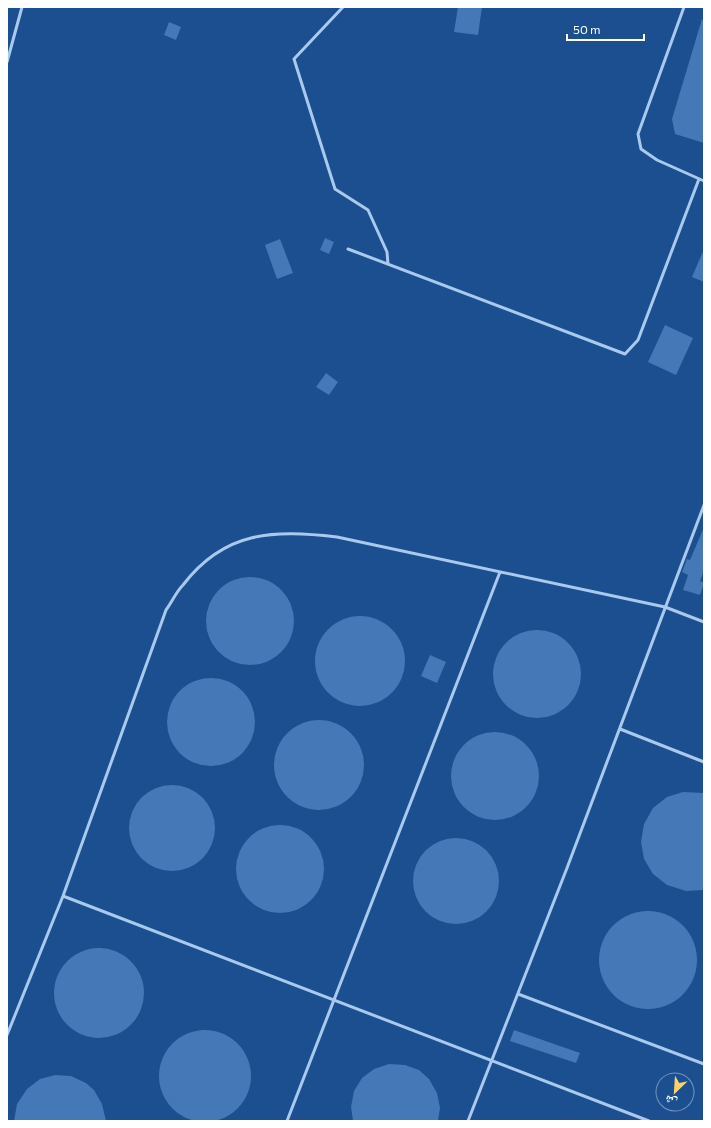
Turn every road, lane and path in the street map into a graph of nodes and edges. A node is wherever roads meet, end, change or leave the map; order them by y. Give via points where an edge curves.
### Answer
1 (22, 7) edge
2 (343, 7) edge
3 (684, 7) edge
4 (7, 62) edge
5 (699, 179) junction
6 (704, 180) edge
7 (348, 249) dead end
8 (388, 264) junction
9 (704, 505) edge
10 (500, 572) junction
11 (665, 607) junction
12 (704, 622) edge
13 (620, 729) junction
14 (704, 762) edge
15 (63, 896) junction
16 (518, 994) junction
17 (334, 1000) junction
18 (7, 1035) edge
19 (492, 1060) junction
20 (704, 1064) edge
21 (287, 1121) edge
22 (468, 1121) edge
23 (650, 1121) edge

1 - 4 lane
2 - 8 lane via 294,59 335,189 368,210 387,252
3 - 5 lane via 638,134 641,149 656,160
5 - 6 lane
5 - 8 lane via 638,340 624,354
7 - 8 lane
9 - 11 lane
10 - 11 lane
10 - 15 lane via 337,537 296,532 266,534 234,543 205,560 182,585 166,610
10 - 17 lane
11 - 12 lane
11 - 13 lane
13 - 14 lane
13 - 16 lane
15 - 17 lane
15 - 18 lane
16 - 19 lane
16 - 20 lane
17 - 19 lane
17 - 21 lane
19 - 22 lane
19 - 23 lane

